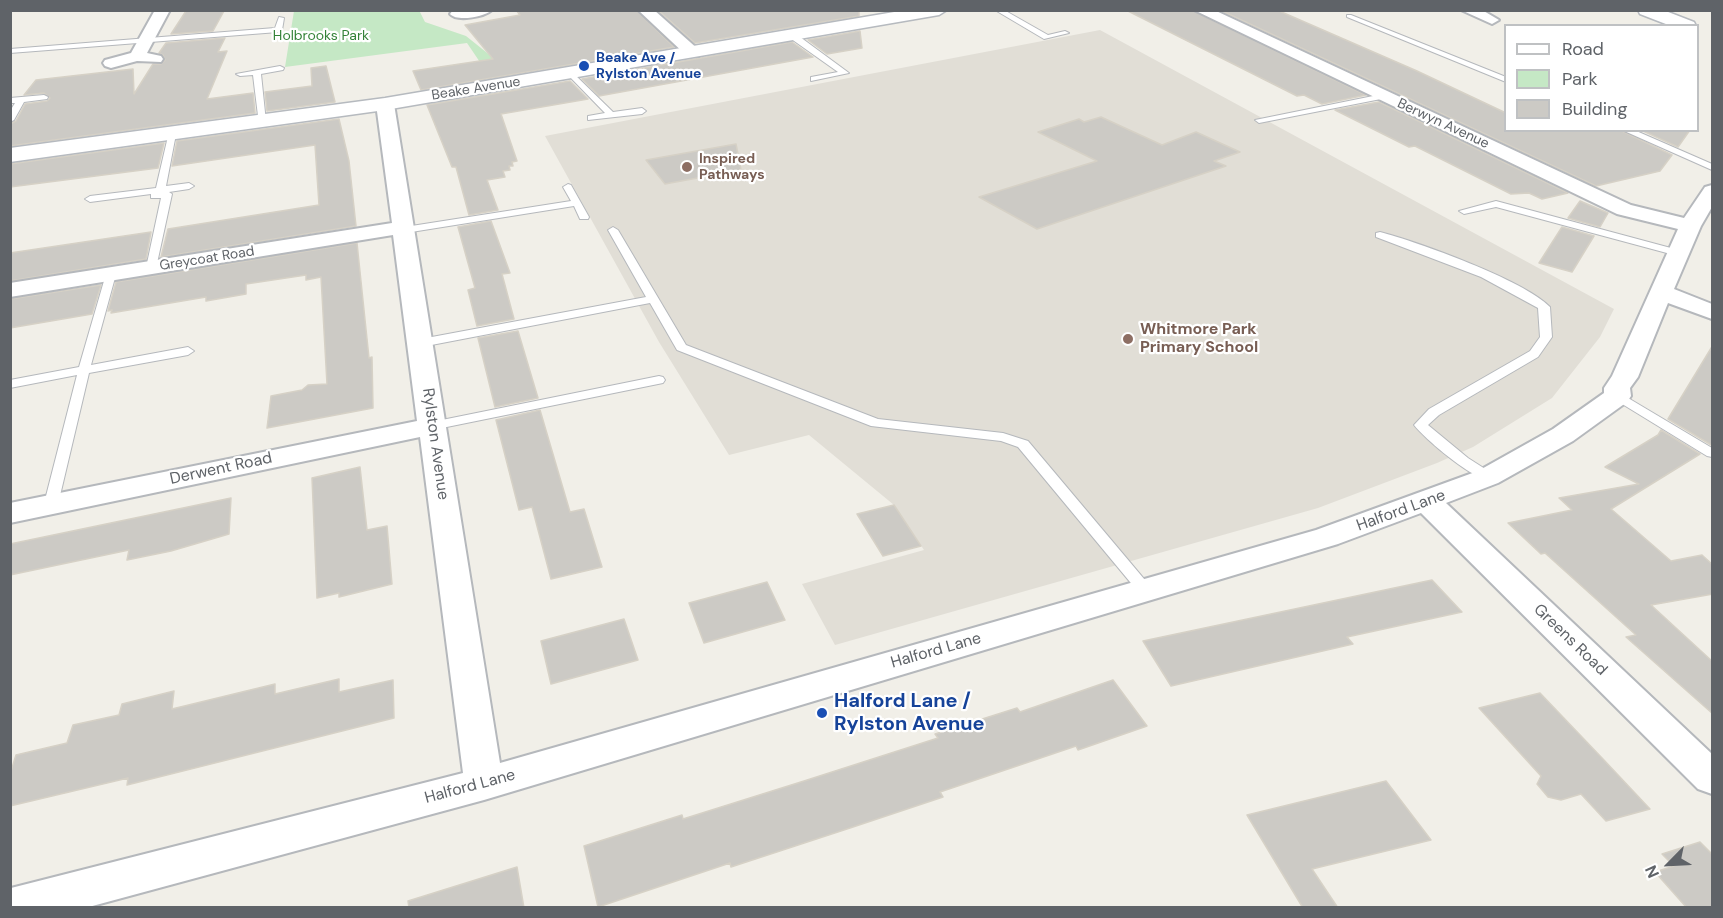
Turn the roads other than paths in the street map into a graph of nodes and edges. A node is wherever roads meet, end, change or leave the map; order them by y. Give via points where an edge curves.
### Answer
1 (163, 10) edge
2 (485, 10) edge
3 (645, 10) edge
4 (939, 10) edge
5 (998, 10) edge
6 (1201, 10) edge
7 (1646, 10) edge
8 (1470, 11) edge
9 (457, 15) edge
10 (1349, 16) dead end
11 (281, 18) dead end
12 (1492, 20) dead end
13 (1684, 24) edge
14 (278, 30) junction
15 (1065, 33) dead end
16 (793, 36) junction
17 (1047, 37) junction
18 (146, 40) junction
19 (1034, 40) dead end
20 (275, 42) dead end
21 (10, 51) edge
22 (693, 53) junction
23 (137, 56) junction
24 (155, 58) dead end
25 (111, 63) dead end
26 (280, 69) dead end
27 (257, 72) junction
28 (572, 73) junction
29 (240, 74) dead end
30 (814, 79) dead end
31 (1504, 79) edge
32 (1383, 96) junction
33 (44, 98) dead end
34 (21, 100) junction
35 (10, 101) edge
36 (385, 104) junction
37 (642, 111) dead end
38 (611, 115) junction
39 (591, 118) dead end
40 (10, 120) edge
41 (1259, 120) dead end
42 (262, 122) junction
43 (1631, 132) edge
44 (172, 134) junction
45 (10, 155) edge
46 (1713, 166) edge
47 (568, 187) dead end
48 (191, 188) dead end
49 (1713, 191) edge
50 (164, 192) junction
51 (137, 198) dead end
52 (90, 199) dead end
53 (577, 203) junction
54 (1464, 211) dead end
55 (584, 217) dead end
56 (405, 229) junction
57 (613, 230) dead end
58 (1380, 235) dead end
59 (1684, 239) junction
60 (151, 268) junction
61 (111, 274) junction
62 (10, 290) edge
63 (1660, 292) junction
64 (652, 299) junction
65 (1713, 312) edge
66 (421, 343) junction
67 (188, 351) dead end
68 (84, 370) junction
69 (659, 381) dead end
70 (10, 384) edge
71 (1618, 396) junction
72 (432, 426) junction
73 (1713, 453) edge
74 (1488, 477) junction
75 (1427, 502) junction
76 (51, 504) junction
77 (10, 513) edge
78 (1144, 590) junction
79 (1713, 778) edge
80 (483, 784) junction
81 (11, 908) edge

1 - 18 street
2 - 9 street
3 - 22 street
4 - 16 street, Beake Avenue
5 - 17 lane
6 - 32 street, Berwyn Avenue
7 - 13 street
8 - 12 street
10 - 31 lane
11 - 14 lane
14 - 18 lane
14 - 20 lane
15 - 17 lane
16 - 22 street, Beake Avenue
16 - 30 lane via 845,73
17 - 19 lane
18 - 21 lane
18 - 23 street
22 - 28 street, Beake Avenue
23 - 24 street
23 - 25 street
26 - 27 lane
27 - 29 lane
27 - 42 lane
28 - 36 street, Beake Avenue
28 - 38 lane
32 - 41 lane
32 - 59 street, Berwyn Avenue
33 - 34 lane
34 - 35 lane
34 - 40 lane
36 - 42 street, Beake Avenue
36 - 56 street, Rylston Avenue
37 - 38 lane
38 - 39 lane
42 - 44 street, Beake Avenue
43 - 46 lane
44 - 45 street, Beake Avenue
44 - 50 lane
47 - 53 lane
48 - 50 lane
49 - 59 street
50 - 51 lane
50 - 52 lane
50 - 60 lane
53 - 55 lane
53 - 56 lane
54 - 59 lane via 1496,204
56 - 60 street, Greycoat Road
56 - 66 street, Rylston Avenue
57 - 64 lane
58 - 74 lane via 1520,291 1544,307 1546,337 1534,354 1434,412 1420,425
59 - 63 street
60 - 61 street, Greycoat Road
61 - 62 street, Greycoat Road
61 - 68 lane
63 - 65 street
63 - 71 street via 1617,388
64 - 66 lane
64 - 78 lane via 681,346 876,423 1003,437 1023,444
66 - 72 street, Rylston Avenue
67 - 68 lane
68 - 70 lane
68 - 76 lane
69 - 72 lane
71 - 73 lane
71 - 74 street, Halford Lane via 1563,435
72 - 76 street, Derwent Road
72 - 80 street, Rylston Avenue
74 - 75 street, Halford Lane
75 - 78 street, Halford Lane via 1328,537
75 - 79 street, Greens Road
76 - 77 street, Derwent Road
78 - 80 street, Halford Lane
80 - 81 street, Halford Lane

